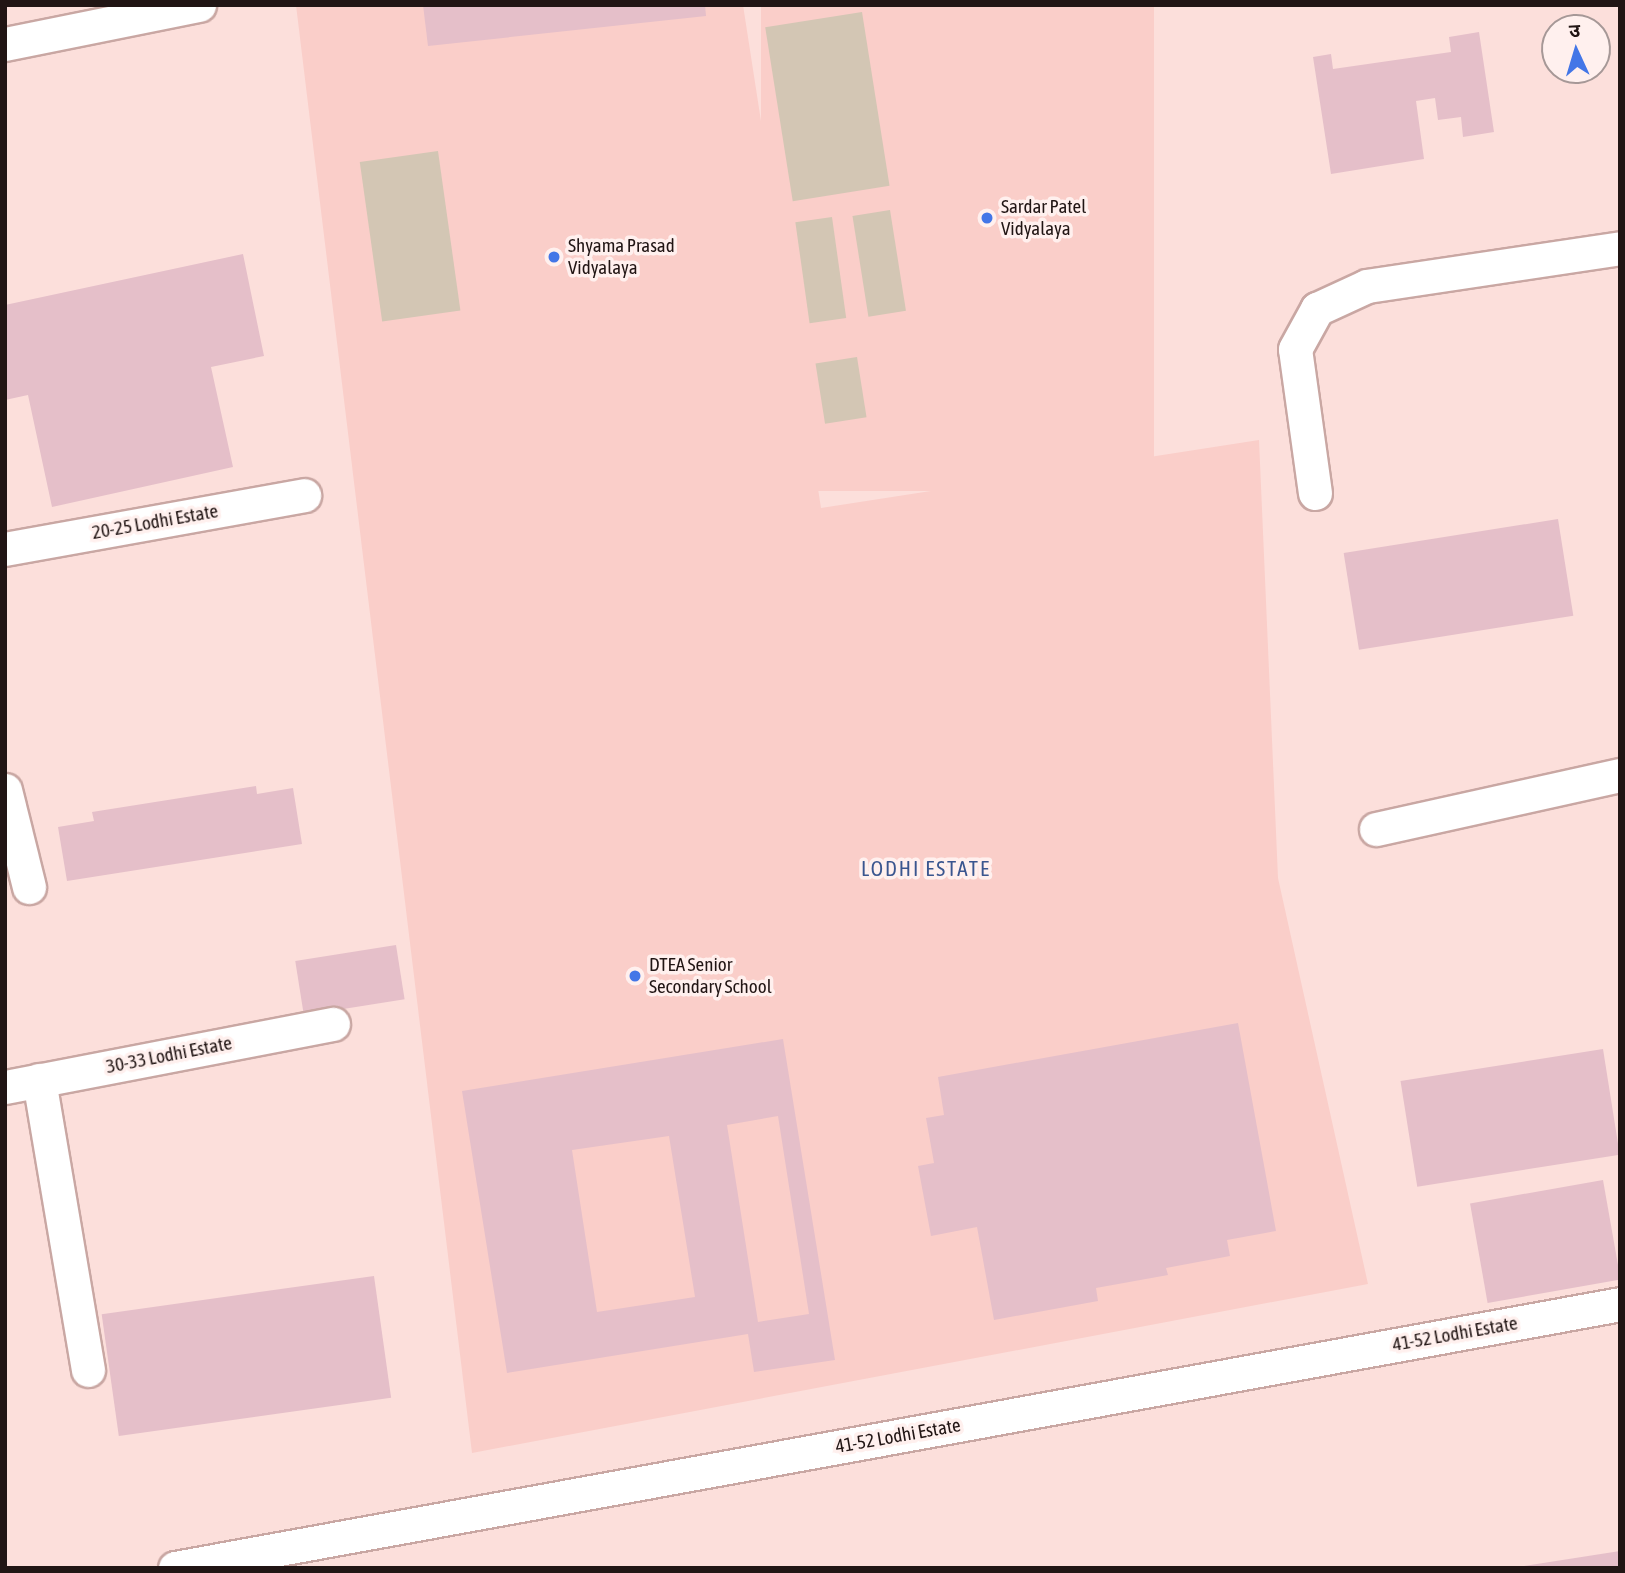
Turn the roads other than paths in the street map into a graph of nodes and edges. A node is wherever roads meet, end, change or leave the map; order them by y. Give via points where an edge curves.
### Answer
1 (199, 5) edge
2 (5, 44) edge
3 (1620, 248) edge
4 (1315, 494) dead end
5 (304, 495) dead end
6 (5, 549) edge
7 (1620, 775) edge
8 (5, 790) edge
9 (1376, 829) dead end
10 (29, 887) dead end
11 (332, 1024) dead end
12 (39, 1080) junction
13 (5, 1087) edge
14 (1620, 1304) edge
15 (88, 1370) dead end
16 (175, 1568) edge

1 - 2 street
3 - 4 street via 1367,286 1317,309 1295,349
5 - 6 street, 20-25 Lodhi Estate
7 - 9 street
8 - 10 street
11 - 12 street, 30-33 Lodhi Estate
12 - 13 street, 30-33 Lodhi Estate
12 - 15 street
14 - 16 street, 41-52 Lodhi Estate

